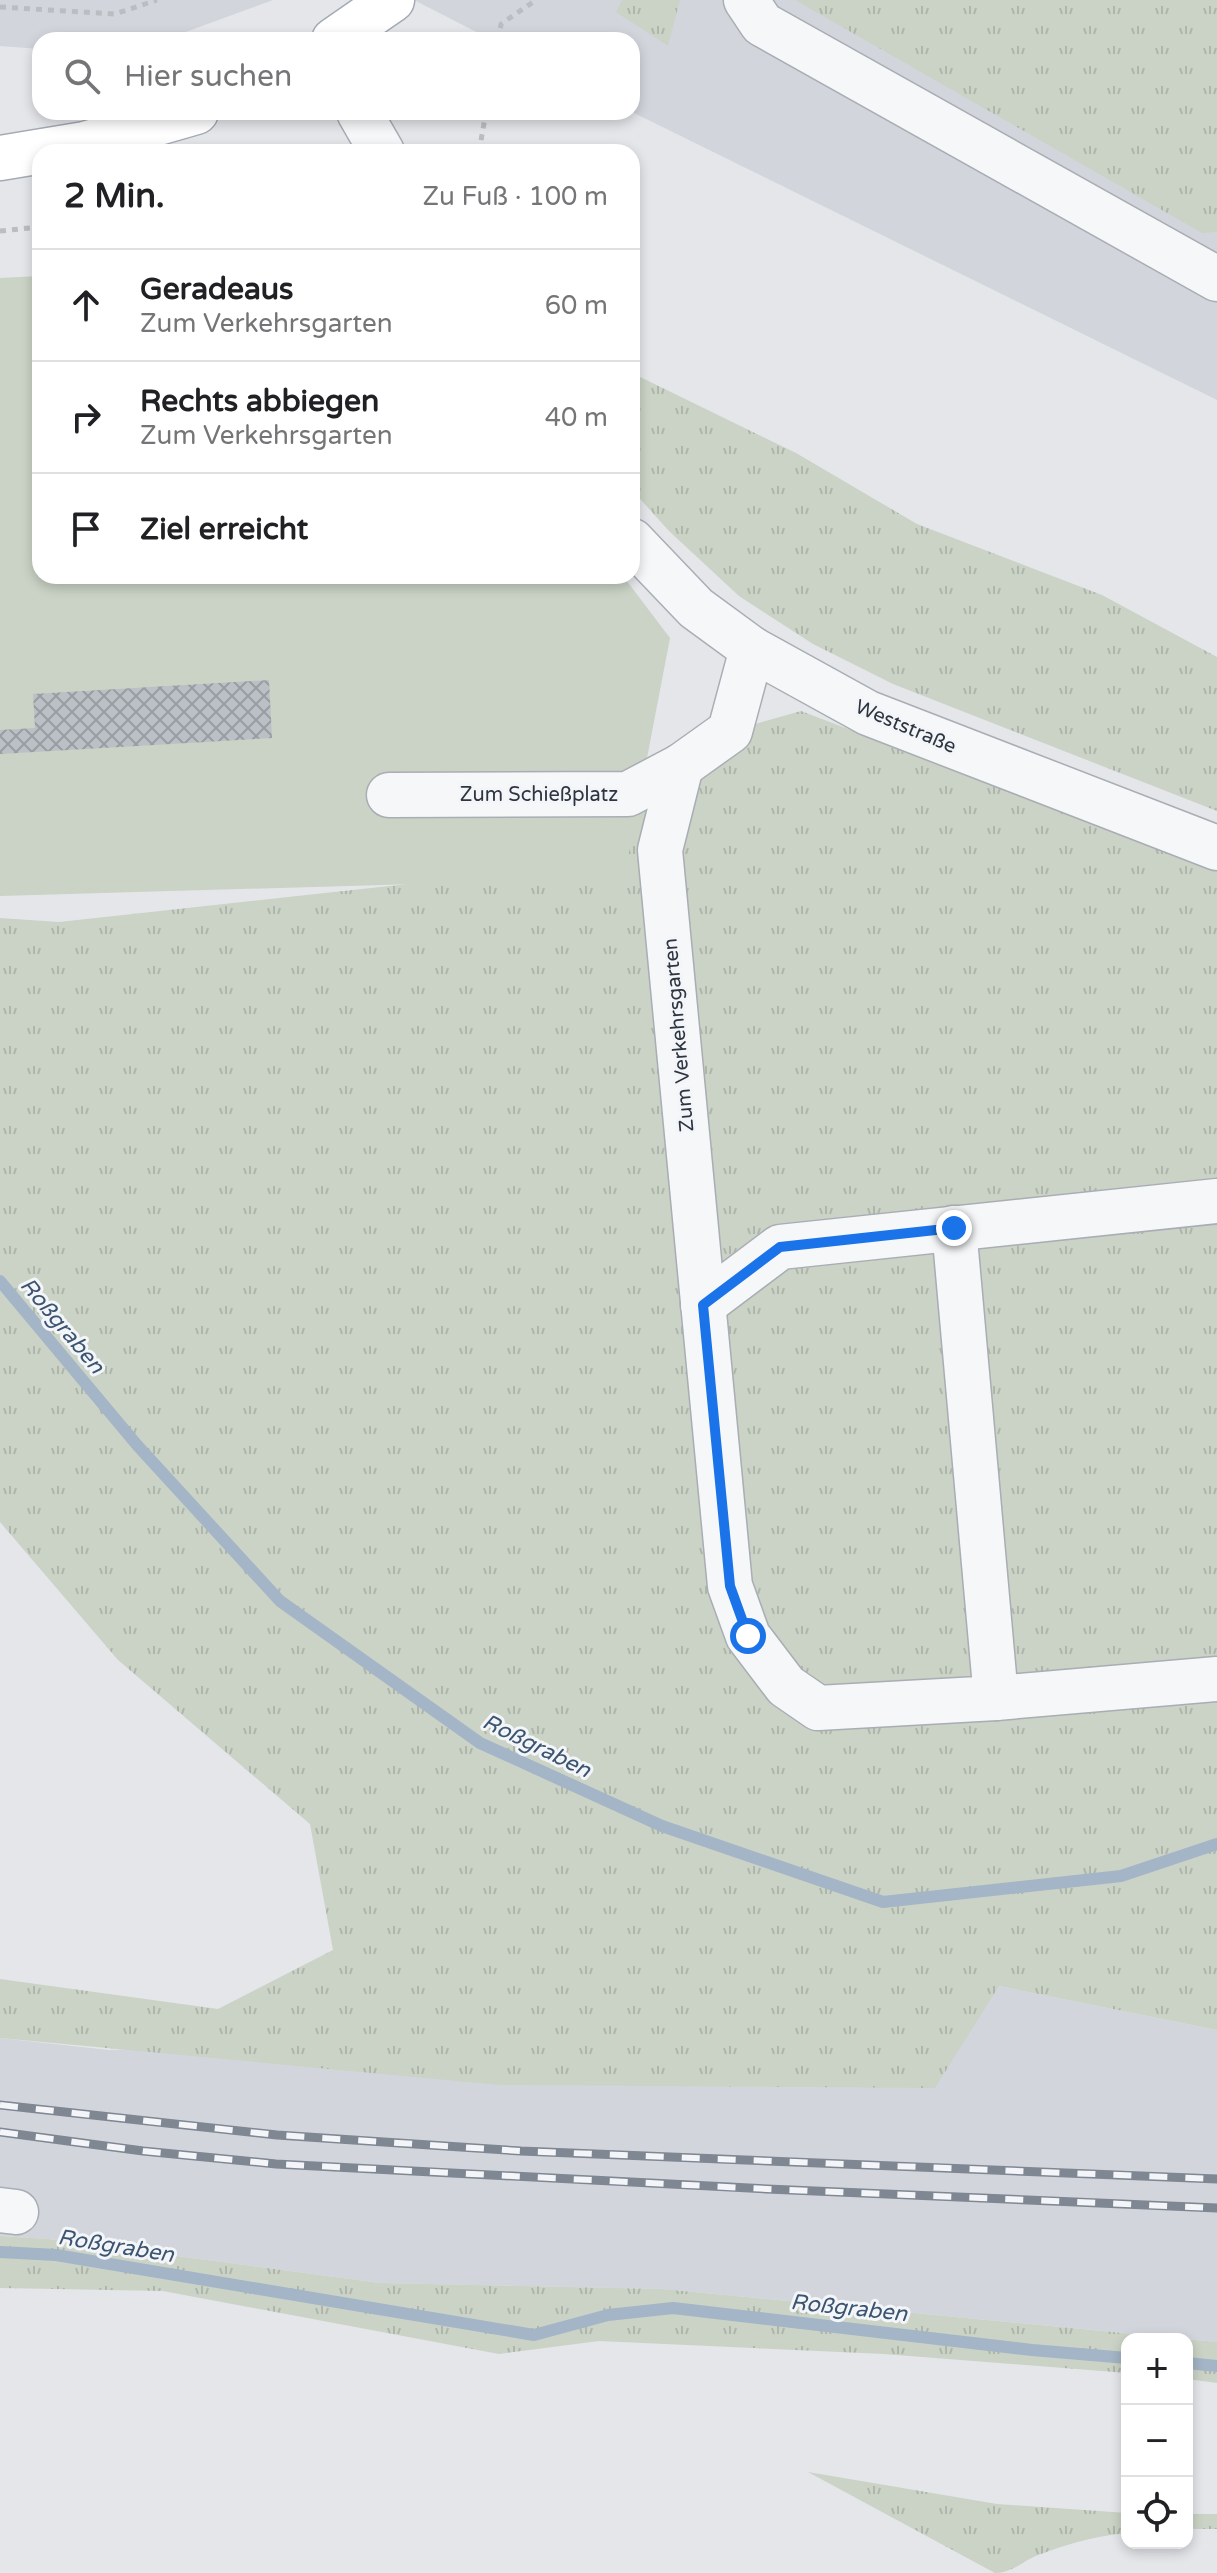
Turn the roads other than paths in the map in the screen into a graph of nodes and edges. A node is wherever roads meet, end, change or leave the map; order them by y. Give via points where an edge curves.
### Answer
1 (392, 0) edge
2 (746, 0) edge
3 (346, 32) edge
4 (168, 120) edge
5 (364, 120) edge
6 (85, 144) edge
7 (377, 144) edge
8 (32, 153) edge
9 (0, 158) edge
10 (1217, 279) edge
11 (640, 549) edge
12 (752, 649) junction
13 (681, 766) junction
14 (389, 795) dead end
15 (1217, 848) edge
16 (1216, 1211) edge
17 (954, 1228) junction
18 (703, 1305) junction
19 (1217, 1679) edge
20 (996, 1698) junction

1 - 3 main road
2 - 10 street via 762,24
4 - 6 main road
5 - 7 street
8 - 9 main road
11 - 12 street, Weststraße via 696,608
12 - 13 street, Zum Schießplatz via 730,731
12 - 15 street, Weststraße via 868,713
13 - 14 street, Zum Schießplatz via 628,794
13 - 18 street, Zum Verkehrsgarten via 660,850
16 - 17 street
17 - 18 street via 780,1247
17 - 20 street
18 - 20 street, Zum Verkehrsgarten via 730,1586 748,1636 786,1686 818,1708
19 - 20 street, Zum Verkehrsgarten

